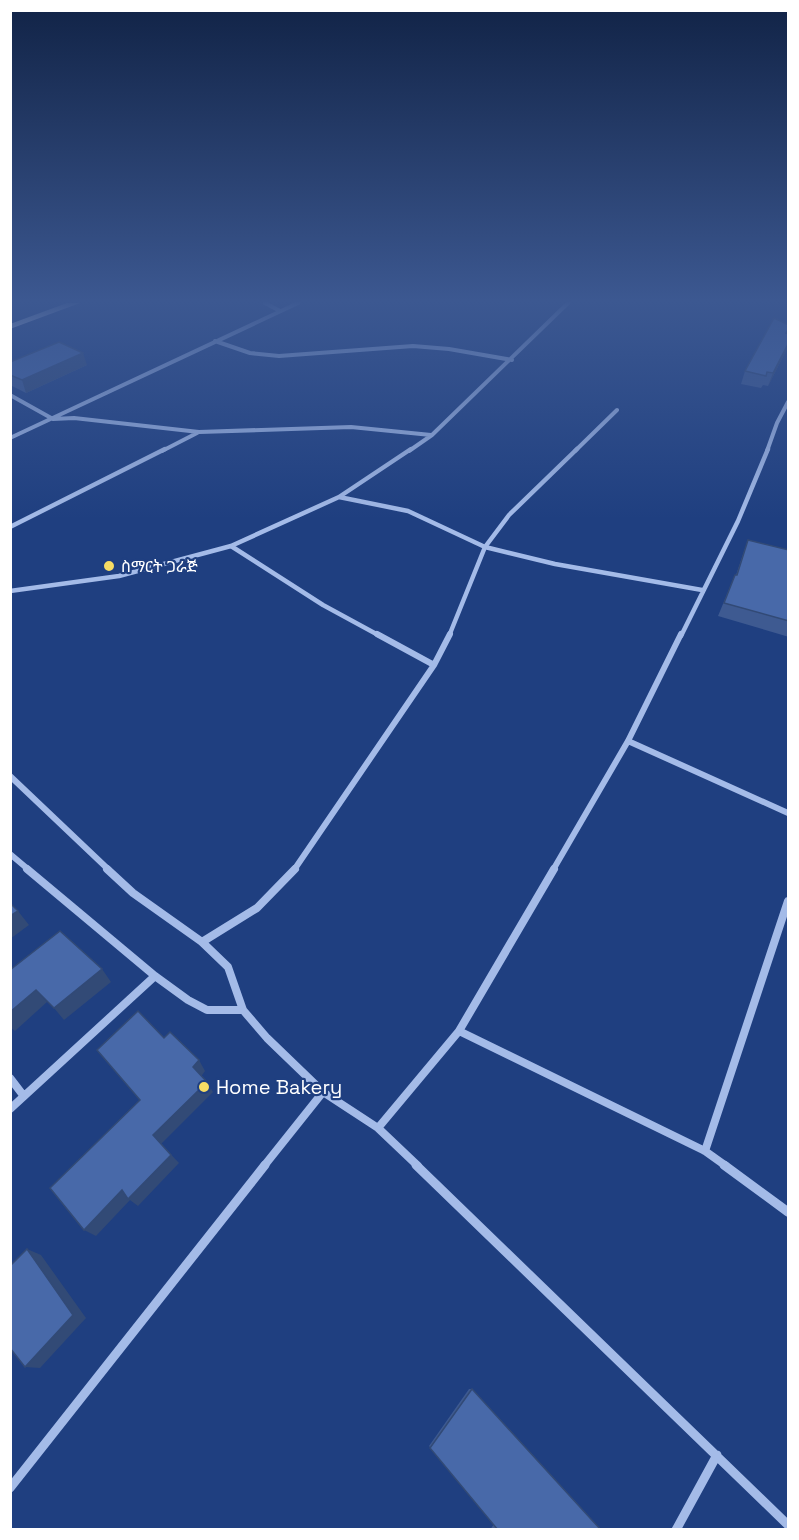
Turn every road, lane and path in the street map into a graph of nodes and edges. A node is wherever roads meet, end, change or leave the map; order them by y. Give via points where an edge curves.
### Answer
1 (141, 375) edge
2 (496, 375) edge
3 (10, 395) edge
4 (789, 402) edge
5 (616, 410) dead end
6 (53, 419) junction
7 (199, 432) junction
8 (432, 435) junction
9 (10, 438) edge
10 (339, 497) junction
11 (10, 527) edge
12 (231, 546) junction
13 (485, 547) junction
14 (702, 590) junction
15 (10, 591) edge
16 (434, 665) junction
17 (627, 741) junction
18 (10, 776) edge
19 (789, 813) edge
20 (10, 854) edge
21 (789, 902) edge
22 (785, 925) edge
23 (202, 942) junction
24 (155, 976) junction
25 (243, 1010) junction
26 (459, 1030) junction
27 (10, 1078) edge
28 (323, 1092) junction
29 (24, 1095) junction
30 (10, 1109) edge
31 (378, 1128) junction
32 (705, 1151) junction
33 (789, 1212) edge
34 (717, 1455) junction
35 (10, 1488) edge
36 (789, 1525) edge
37 (676, 1530) edge

1 - 6 street
2 - 8 street
3 - 6 street
4 - 14 street via 777,423 751,494
5 - 13 street via 509,515
6 - 7 street
6 - 9 street
7 - 8 street via 351,427
7 - 11 street
8 - 10 street
10 - 12 street
10 - 13 street via 408,511
12 - 15 street via 120,576
12 - 16 street via 323,604
13 - 14 street via 555,564
13 - 16 street
14 - 17 street
16 - 23 street via 293,872 257,908
17 - 19 street
17 - 26 street
18 - 23 street via 133,893
20 - 24 street
21 - 22 street
22 - 32 street
23 - 25 street via 228,967
24 - 25 street via 207,1010
24 - 29 street
25 - 28 street
26 - 31 street
26 - 32 street
27 - 29 street
28 - 31 street
28 - 35 street
29 - 30 street
31 - 34 street
32 - 33 street
34 - 36 street
34 - 37 street

